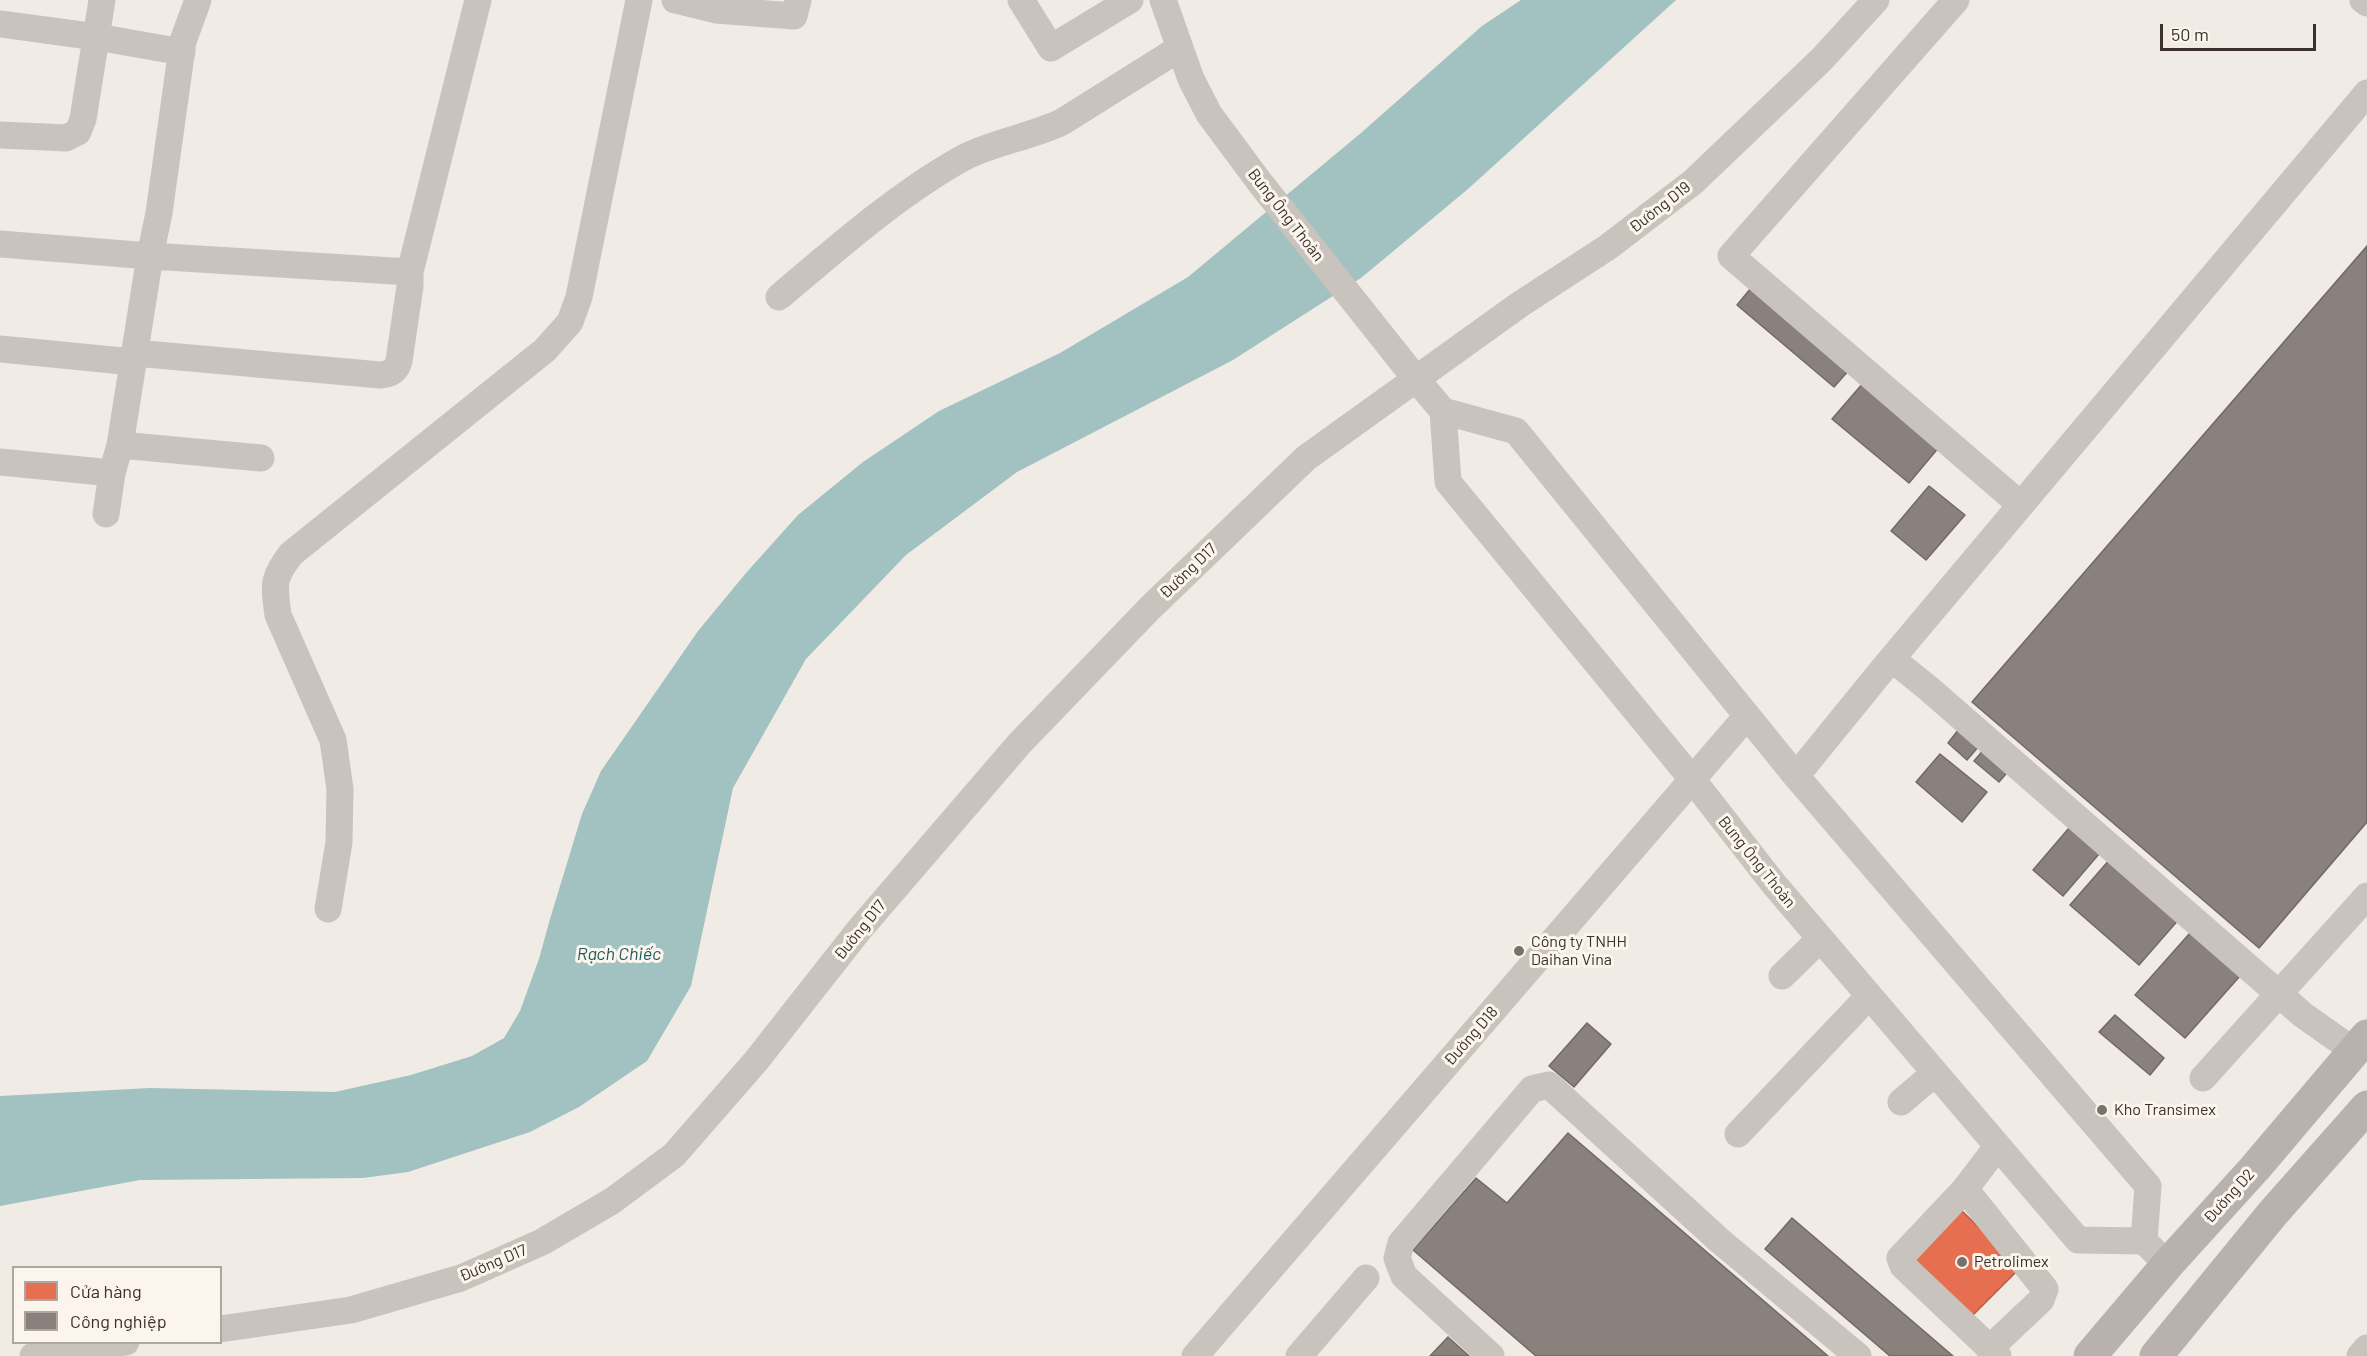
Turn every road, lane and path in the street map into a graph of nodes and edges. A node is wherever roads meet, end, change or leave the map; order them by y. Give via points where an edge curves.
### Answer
1 (102, 0) edge
2 (198, 0) edge
3 (478, 0) edge
4 (639, 0) edge
5 (675, 0) edge
6 (798, 0) edge
7 (1021, 0) edge
8 (1130, 0) edge
9 (1163, 0) edge
10 (1876, 0) edge
11 (1956, 0) edge
12 (2363, 0) edge
13 (2367, 3) edge
14 (0, 24) edge
15 (97, 37) junction
16 (1180, 48) junction
17 (182, 52) junction
18 (2367, 93) edge
19 (0, 135) edge
20 (0, 244) edge
21 (150, 256) junction
22 (410, 272) junction
23 (779, 297) dead end
24 (0, 349) edge
25 (134, 358) junction
26 (1416, 379) junction
27 (1443, 411) junction
28 (120, 445) junction
29 (261, 458) dead end
30 (0, 462) edge
31 (112, 473) junction
32 (2021, 506) junction
33 (106, 514) dead end
34 (1892, 659) junction
35 (1747, 716) junction
36 (1796, 776) junction
37 (1692, 779) junction
38 (2367, 896) edge
39 (328, 909) dead end
40 (1820, 939) junction
41 (1782, 976) dead end
42 (2278, 994) junction
43 (1869, 996) junction
44 (2360, 1043) edge
45 (1935, 1073) junction
46 (2203, 1078) dead end
47 (1901, 1102) dead end
48 (2367, 1107) edge
49 (2367, 1129) edge
50 (1738, 1134) dead end
51 (1997, 1147) junction
52 (1965, 1189) junction
53 (2273, 1213) junction
54 (2144, 1241) junction
55 (2168, 1264) junction
56 (1366, 1278) dead end
57 (2204, 1296) junction
58 (222, 1329) edge
59 (113, 1344) edge
60 (2367, 1348) edge
61 (1993, 1352) edge
62 (33, 1356) edge
63 (1195, 1356) edge
64 (1299, 1356) edge
65 (1491, 1356) edge
66 (1858, 1356) edge
67 (2090, 1356) edge
68 (2156, 1356) edge
69 (2360, 1356) edge

1 - 15 street
2 - 17 street
3 - 22 street
4 - 39 street via 579,297 570,322 545,350 291,554 276,573 278,615 333,740 340,789 339,842
5 - 6 street via 716,10 794,16
7 - 8 street via 1051,48
9 - 16 street, Bưng Ông Thoàn
10 - 26 street, Đường D19 via 1822,59 1693,182 1608,247
11 - 32 street via 1731,256
12 - 13 street
14 - 15 street
15 - 17 street
15 - 19 street via 78,132 66,138
16 - 23 street via 1062,122 964,157 866,224
16 - 26 street, Bưng Ông Thoàn via 1209,114
17 - 21 street
18 - 32 street
20 - 21 street
21 - 22 street
21 - 25 street
22 - 25 street via 399,361 397,370 390,374
24 - 25 street
25 - 28 street
26 - 27 street, Bưng Ông Thoàn
26 - 58 street, Đường D17 via 1306,458 1150,608 1035,727 859,930 756,1060 674,1155 612,1201 552,1236 461,1278 351,1310
27 - 35 street via 1516,431
27 - 37 street, Bưng Ông Thoàn via 1448,482
28 - 29 street
28 - 31 street
30 - 31 street
31 - 33 street
32 - 34 street
34 - 36 street
34 - 42 street
35 - 36 street
35 - 37 street, Đường D18
36 - 54 street via 2148,1186
37 - 40 street, Bưng Ông Thoàn
37 - 63 street, Đường D18
38 - 42 street
40 - 41 street
40 - 43 street, Bưng Ông Thoàn
42 - 44 street via 2303,1015
42 - 46 street
43 - 45 street, Bưng Ông Thoàn
43 - 50 street
44 - 55 main road, Đường D2
45 - 47 street
45 - 51 street, Bưng Ông Thoàn
48 - 53 main road
49 - 53 main road via 2308,1194
51 - 52 street
51 - 54 street, Bưng Ông Thoàn via 2078,1240
52 - 61 street via 2045,1289 2041,1299
52 - 61 street via 1900,1258 1903,1266
53 - 57 main road
54 - 55 street
55 - 57 main road
55 - 67 main road, Đường D2
56 - 64 street
57 - 68 main road
59 - 62 street
60 - 69 street
65 - 66 street via 1404,1276 1397,1258 1401,1243 1532,1089 1549,1085 1720,1241

